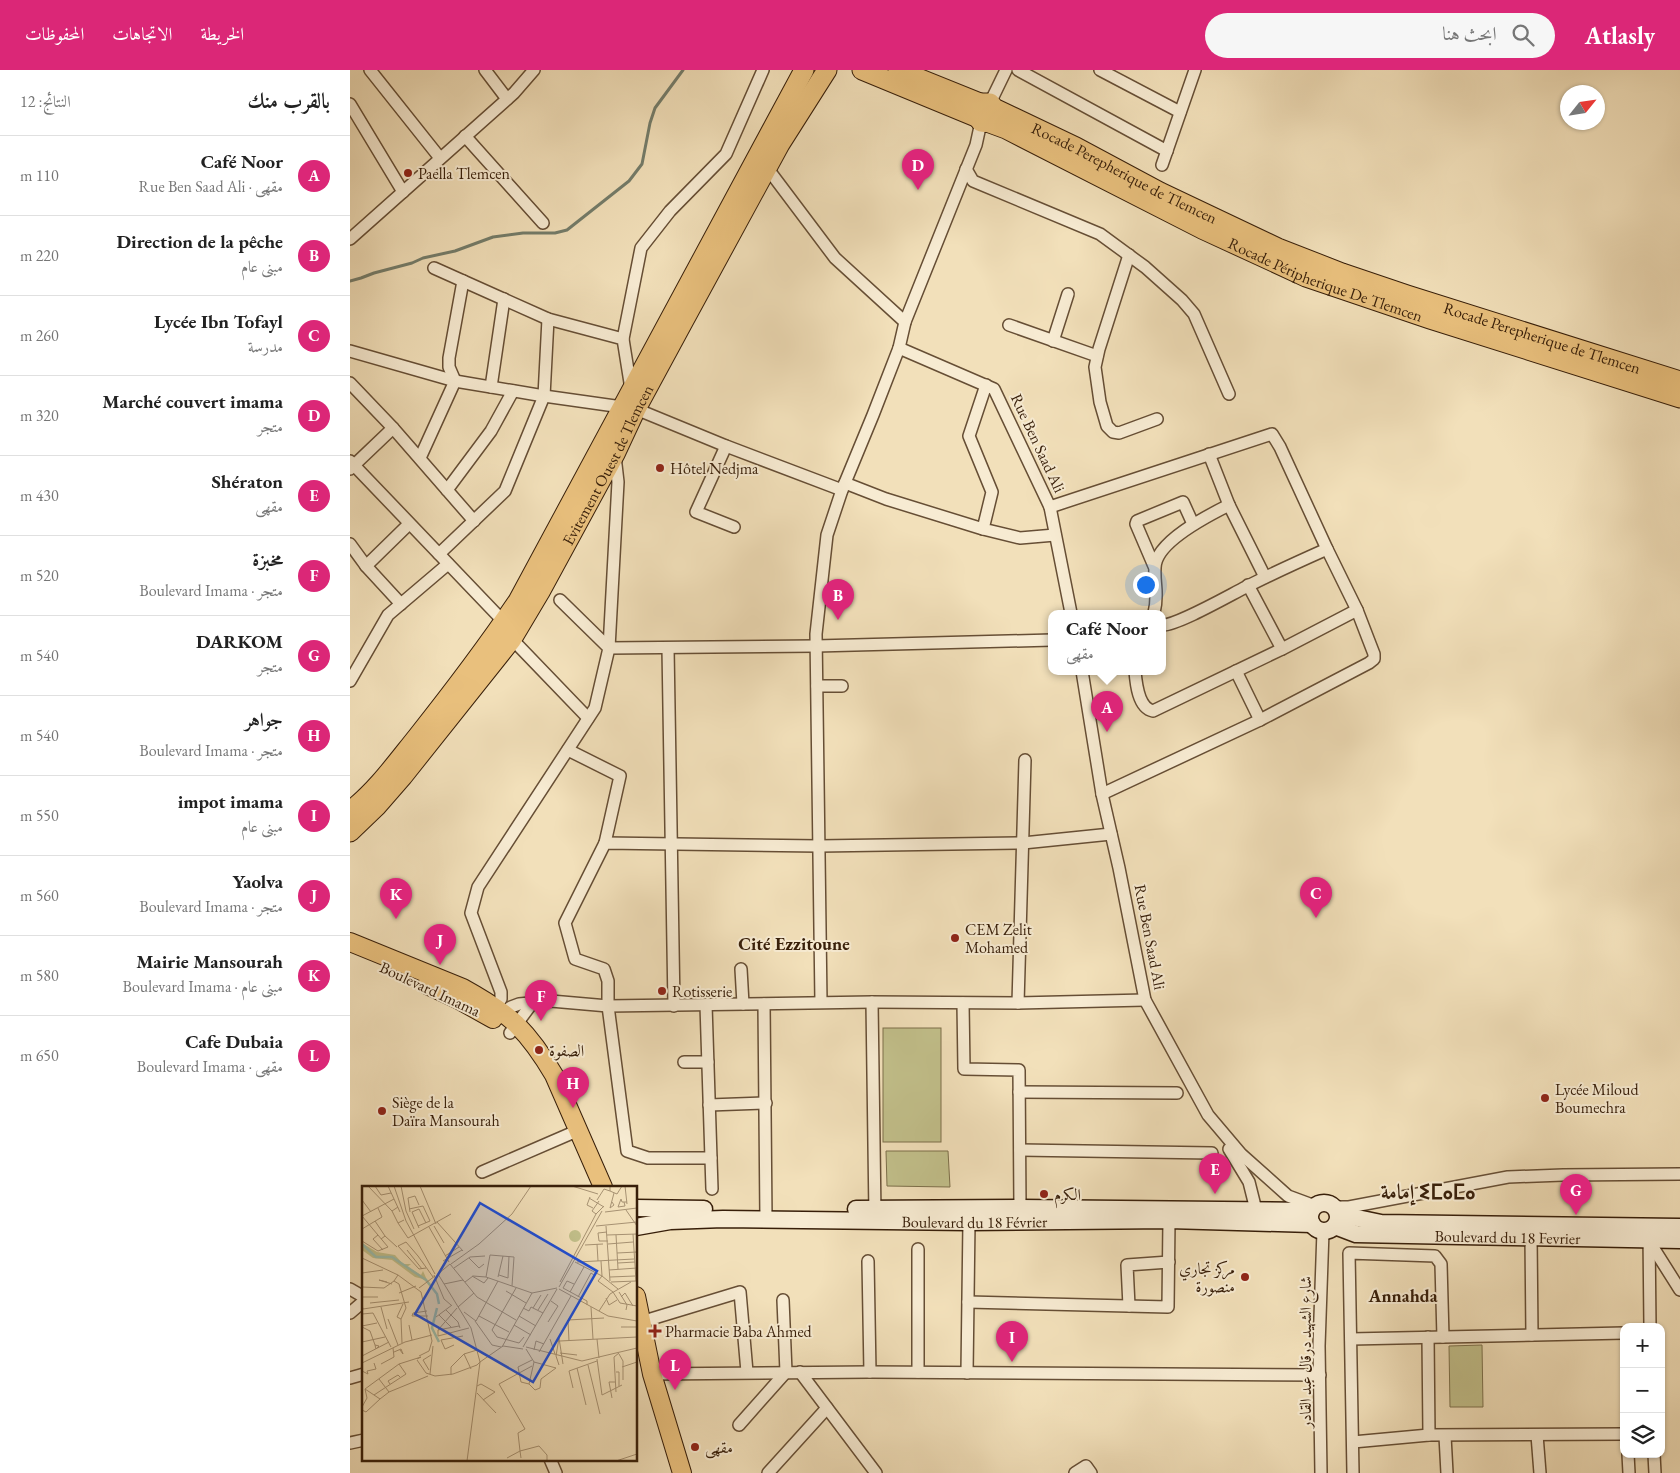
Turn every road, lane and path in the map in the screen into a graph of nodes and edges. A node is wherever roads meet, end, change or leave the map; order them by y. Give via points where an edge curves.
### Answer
1 (370, 70) edge
2 (485, 70) edge
3 (534, 70) edge
4 (763, 70) edge
5 (797, 70) edge
6 (804, 70) edge
7 (826, 70) edge
8 (862, 70) edge
9 (898, 70) edge
10 (1006, 70) edge
11 (1018, 70) edge
12 (1100, 70) edge
13 (1195, 70) edge
14 (507, 99) junction
15 (350, 104) edge
16 (786, 104) junction
17 (1180, 112) junction
18 (985, 113) junction
19 (464, 136) junction
20 (1167, 151) junction
21 (440, 158) junction
22 (1162, 165) dead end
23 (768, 169) junction
24 (966, 169) junction
25 (403, 192) junction
26 (543, 223) dead end
27 (350, 239) edge
28 (1129, 255) junction
29 (434, 268) dead end
30 (463, 281) junction
31 (1068, 294) dead end
32 (504, 299) junction
33 (548, 319) junction
34 (905, 322) junction
35 (1010, 325) dead end
36 (622, 339) junction
37 (1053, 341) junction
38 (899, 348) junction
39 (350, 350) edge
40 (1097, 356) junction
41 (455, 381) junction
42 (1680, 381) edge
43 (350, 383) edge
44 (986, 385) junction
45 (491, 387) junction
46 (631, 390) junction
47 (514, 391) junction
48 (1229, 394) dead end
49 (544, 396) junction
50 (1680, 398) edge
51 (629, 408) junction
52 (1157, 419) dead end
53 (393, 428) junction
54 (726, 446) junction
55 (615, 454) junction
56 (1209, 454) junction
57 (420, 458) junction
58 (351, 465) edge
59 (843, 486) junction
60 (447, 490) junction
61 (1229, 505) junction
62 (1050, 508) junction
63 (474, 521) junction
64 (409, 524) junction
65 (1193, 524) junction
66 (734, 527) dead end
67 (983, 529) junction
68 (1055, 535) junction
69 (350, 544) edge
70 (1327, 549) junction
71 (439, 554) junction
72 (448, 564) junction
73 (366, 566) junction
74 (1154, 566) junction
75 (1265, 578) junction
76 (1248, 586) junction
77 (560, 600) dead end
78 (401, 604) junction
79 (1070, 610) edge
80 (1155, 610) edge
81 (1357, 610) junction
82 (504, 622) junction
83 (1166, 626) edge
84 (512, 639) junction
85 (1048, 640) edge
86 (816, 646) junction
87 (609, 648) junction
88 (668, 648) junction
89 (1282, 649) junction
90 (1236, 671) junction
91 (1083, 675) edge
92 (1135, 675) edge
93 (350, 682) edge
94 (817, 686) junction
95 (842, 686) dead end
96 (588, 718) junction
97 (1260, 720) junction
98 (568, 750) junction
99 (1025, 760) dead end
100 (1102, 794) junction
101 (350, 811) edge
102 (350, 832) edge
103 (1111, 834) junction
104 (605, 843) junction
105 (1024, 843) junction
106 (671, 845) junction
107 (819, 846) junction
108 (350, 942) edge
109 (350, 954) edge
110 (741, 969) dead end
111 (1145, 1000) junction
112 (533, 1002) junction
113 (821, 1002) junction
114 (872, 1002) junction
115 (963, 1002) junction
116 (1018, 1003) junction
117 (742, 1004) junction
118 (764, 1004) junction
119 (706, 1005) junction
120 (608, 1006) junction
121 (674, 1006) junction
122 (497, 1013) junction
123 (513, 1029) junction
124 (684, 1062) dead end
125 (708, 1062) junction
126 (1020, 1092) junction
127 (1177, 1093) dead end
128 (766, 1103) junction
129 (709, 1105) junction
130 (1208, 1116) junction
131 (572, 1132) junction
132 (1020, 1150) junction
133 (1212, 1153) dead end
134 (711, 1158) junction
135 (482, 1172) dead end
136 (1680, 1174) edge
137 (590, 1186) edge
138 (603, 1186) edge
139 (712, 1189) dead end
140 (638, 1208) edge
141 (1020, 1208) junction
142 (1256, 1210) junction
143 (766, 1214) junction
144 (875, 1215) junction
145 (1324, 1217) junction
146 (1169, 1220) junction
147 (969, 1222) junction
148 (638, 1227) edge
149 (1680, 1227) edge
150 (1649, 1233) junction
151 (1531, 1237) junction
152 (1680, 1240) edge
153 (918, 1249) dead end
154 (868, 1261) dead end
155 (1169, 1262) junction
156 (350, 1289) edge
157 (1680, 1290) edge
158 (362, 1298) edge
159 (784, 1300) dead end
160 (362, 1301) edge
161 (968, 1302) junction
162 (1129, 1306) junction
163 (638, 1307) edge
164 (350, 1313) edge
165 (641, 1322) junction
166 (1650, 1323) edge
167 (1620, 1333) edge
168 (1532, 1335) junction
169 (1428, 1337) junction
170 (1443, 1337) junction
171 (1351, 1338) junction
172 (747, 1372) junction
173 (786, 1372) junction
174 (800, 1372) junction
175 (870, 1372) junction
176 (918, 1372) junction
177 (967, 1373) junction
178 (652, 1374) junction
179 (1320, 1375) junction
180 (827, 1408) junction
181 (739, 1424) dead end
182 (1537, 1434) junction
183 (1620, 1434) edge
184 (1429, 1435) junction
185 (1445, 1436) junction
186 (1352, 1442) junction
187 (1628, 1458) edge
188 (1654, 1458) edge
189 (550, 1460) edge
190 (556, 1473) edge
191 (682, 1473) edge
192 (768, 1473) edge
193 (876, 1473) edge
194 (1075, 1473) edge
195 (1091, 1473) edge
196 (1321, 1473) edge
197 (1353, 1473) edge
198 (1447, 1473) edge
199 (1540, 1473) edge
200 (1629, 1473) edge
201 (1655, 1473) edge

1 - 21 street
2 - 14 street
3 - 14 street
4 - 36 street via 726,154 670,212 641,248
5 - 16 street via 786,91
6 - 16 highway, Evitement Ouest de Tlemcen
7 - 23 highway, Evitement Ouest de Tlemcen
8 - 18 highway
9 - 18 highway
10 - 18 street
11 - 20 street
12 - 17 street
13 - 17 street
14 - 19 street
15 - 25 street
16 - 46 highway, Evitement Ouest de Tlemcen
17 - 20 street
18 - 24 street
18 - 42 highway, Rocade Perepherique de Tlemcen via 1076,147 1160,192 1278,248 1342,273
18 - 50 highway, Rocade Péripherique De Tlemcen via 1006,128 1202,229 1306,277
19 - 21 street
19 - 26 street
20 - 22 street
21 - 25 street
23 - 34 street via 835,258
23 - 51 highway, Evitement Ouest de Tlemcen
24 - 28 street via 973,181 1100,234
24 - 34 street
25 - 27 street
28 - 40 street
28 - 48 street via 1194,314
29 - 30 street
30 - 32 street
30 - 41 street via 449,358
31 - 37 street
32 - 33 street
32 - 45 street
33 - 36 street
33 - 49 street
34 - 38 street
35 - 37 street
36 - 46 street
37 - 40 street
38 - 44 street, Rue Ben Saad Ali
38 - 59 street
39 - 41 street
40 - 52 street via 1095,367 1107,426 1119,433
41 - 45 street
41 - 57 street
43 - 53 street
44 - 62 street, Rue Ben Saad Ali via 994,389
44 - 67 street via 969,436 992,492
45 - 47 street
46 - 51 highway, Evitement Ouest de Tlemcen
47 - 49 street
47 - 60 street via 491,431
49 - 51 street
49 - 63 street via 505,491
51 - 54 street
51 - 55 highway, Evitement Ouest de Tlemcen
51 - 82 highway, Evitement Ouest de Tlemcen
53 - 57 street
53 - 58 street
54 - 59 street
54 - 66 street via 696,512
55 - 84 highway, Evitement Ouest de Tlemcen
55 - 87 street via 618,482
56 - 61 street
56 - 62 street
56 - 70 street via 1272,434
57 - 60 street
58 - 64 street
59 - 67 street
59 - 86 street via 827,535
60 - 63 street
61 - 65 street
61 - 75 street
62 - 68 street, Rue Ben Saad Ali
63 - 71 street
64 - 71 street
64 - 73 street
65 - 74 street via 1169,543
65 - 74 street via 1183,502 1137,521
67 - 68 street via 1020,538
68 - 79 street, Rue Ben Saad Ali
69 - 73 street
70 - 75 street
70 - 81 street
71 - 72 street
72 - 78 street
72 - 82 street
73 - 78 street
74 - 80 street via 1158,594
75 - 76 street
76 - 83 street
76 - 89 street
77 - 87 street
78 - 93 street via 388,615
81 - 89 street
81 - 97 street via 1374,659
82 - 101 highway, Evitement Ouest de Tlemcen via 412,743 372,792
84 - 96 street
84 - 102 highway, Evitement Ouest de Tlemcen via 403,776
85 - 86 street
86 - 88 street
86 - 94 street
87 - 88 street
87 - 96 street via 595,708
88 - 106 street
89 - 90 street
90 - 92 street via 1153,711 1142,703
90 - 97 street
91 - 100 street, Rue Ben Saad Ali
94 - 95 street
94 - 107 street
96 - 98 street
97 - 100 street
98 - 104 street via 620,776
98 - 122 street via 478,887 470,912 501,992
99 - 105 street
100 - 103 street, Rue Ben Saad Ali
103 - 105 street
103 - 111 street, Rue Ben Saad Ali
104 - 106 street
104 - 120 street via 565,923 575,959 604,969 608,982
105 - 107 street
105 - 116 street
106 - 107 street
106 - 121 street
107 - 113 street
108 - 122 main road, Boulevard Imama via 463,988
109 - 122 main road, Boulevard Imama
110 - 117 street
111 - 116 street
111 - 130 street, Rue Ben Saad Ali
112 - 120 street
112 - 122 street
112 - 123 street
113 - 114 street
113 - 118 street
114 - 115 street
114 - 144 street
115 - 116 street
115 - 126 street via 964,1069 1019,1070
117 - 118 street
117 - 119 street
118 - 128 street
119 - 121 street
119 - 125 street
120 - 121 street
120 - 134 street via 627,1152 648,1158
122 - 123 main road, Boulevard Imama
123 - 131 main road, Boulevard Imama via 541,1070
123 - 138 main road, Boulevard Imama via 545,1061 554,1076
124 - 125 street
125 - 129 street
126 - 127 street
126 - 132 street
128 - 129 street
128 - 143 street
129 - 134 street
130 - 142 street via 1249,1182
130 - 145 street, Rue Ben Saad Ali via 1241,1154 1288,1196
131 - 135 street
131 - 137 main road, Boulevard Imama
132 - 133 street
132 - 141 street
134 - 139 street
136 - 145 street via 1508,1177 1349,1207
140 - 143 main road, Boulevard du 18 Février
141 - 142 main road, Boulevard du 18 Février
141 - 144 main road, Boulevard du 18 Février
142 - 145 main road, Boulevard du 18 Février
143 - 144 main road, Boulevard du 18 Février
143 - 148 main road, Boulevard du 18 Février
144 - 147 main road, Boulevard du 18 Février
145 - 146 main road, Boulevard du 18 Février
145 - 150 main road, Boulevard du 18 Fevrier via 1381,1223
145 - 151 main road, Boulevard du 18 Fevrier via 1356,1234
145 - 179 street, شارع الشهيد درقال عبد القادر
146 - 147 main road, Boulevard du 18 Février
146 - 155 street
147 - 161 street
149 - 150 main road, Boulevard du 18 Fevrier
150 - 151 main road, Boulevard du 18 Fevrier
150 - 152 main road, Boulevard du 18 Fevrier
150 - 157 street
150 - 166 street
151 - 168 street
153 - 176 street
154 - 175 street
155 - 162 street via 1127,1265
155 - 162 street via 1168,1307
156 - 158 street
159 - 173 street
160 - 164 street
161 - 162 street
161 - 177 street
163 - 165 main road
165 - 172 street via 740,1292
165 - 178 main road
167 - 168 street
168 - 170 street
169 - 170 street
169 - 171 street
169 - 184 street
170 - 171 street via 1441,1264 1435,1256 1349,1254
171 - 186 street
172 - 173 street
172 - 178 street
173 - 174 street
173 - 181 street
174 - 175 street
174 - 180 street
175 - 176 street
176 - 177 street
177 - 179 street
178 - 191 main road
179 - 196 street, شارع الشهيد درقال عبد القادر
180 - 192 street
180 - 193 street
182 - 183 street
182 - 185 street
182 - 199 street
184 - 185 street
184 - 186 street
185 - 198 street
186 - 197 street
187 - 200 street
188 - 201 street
189 - 190 street
194 - 195 street via 1086,1466

